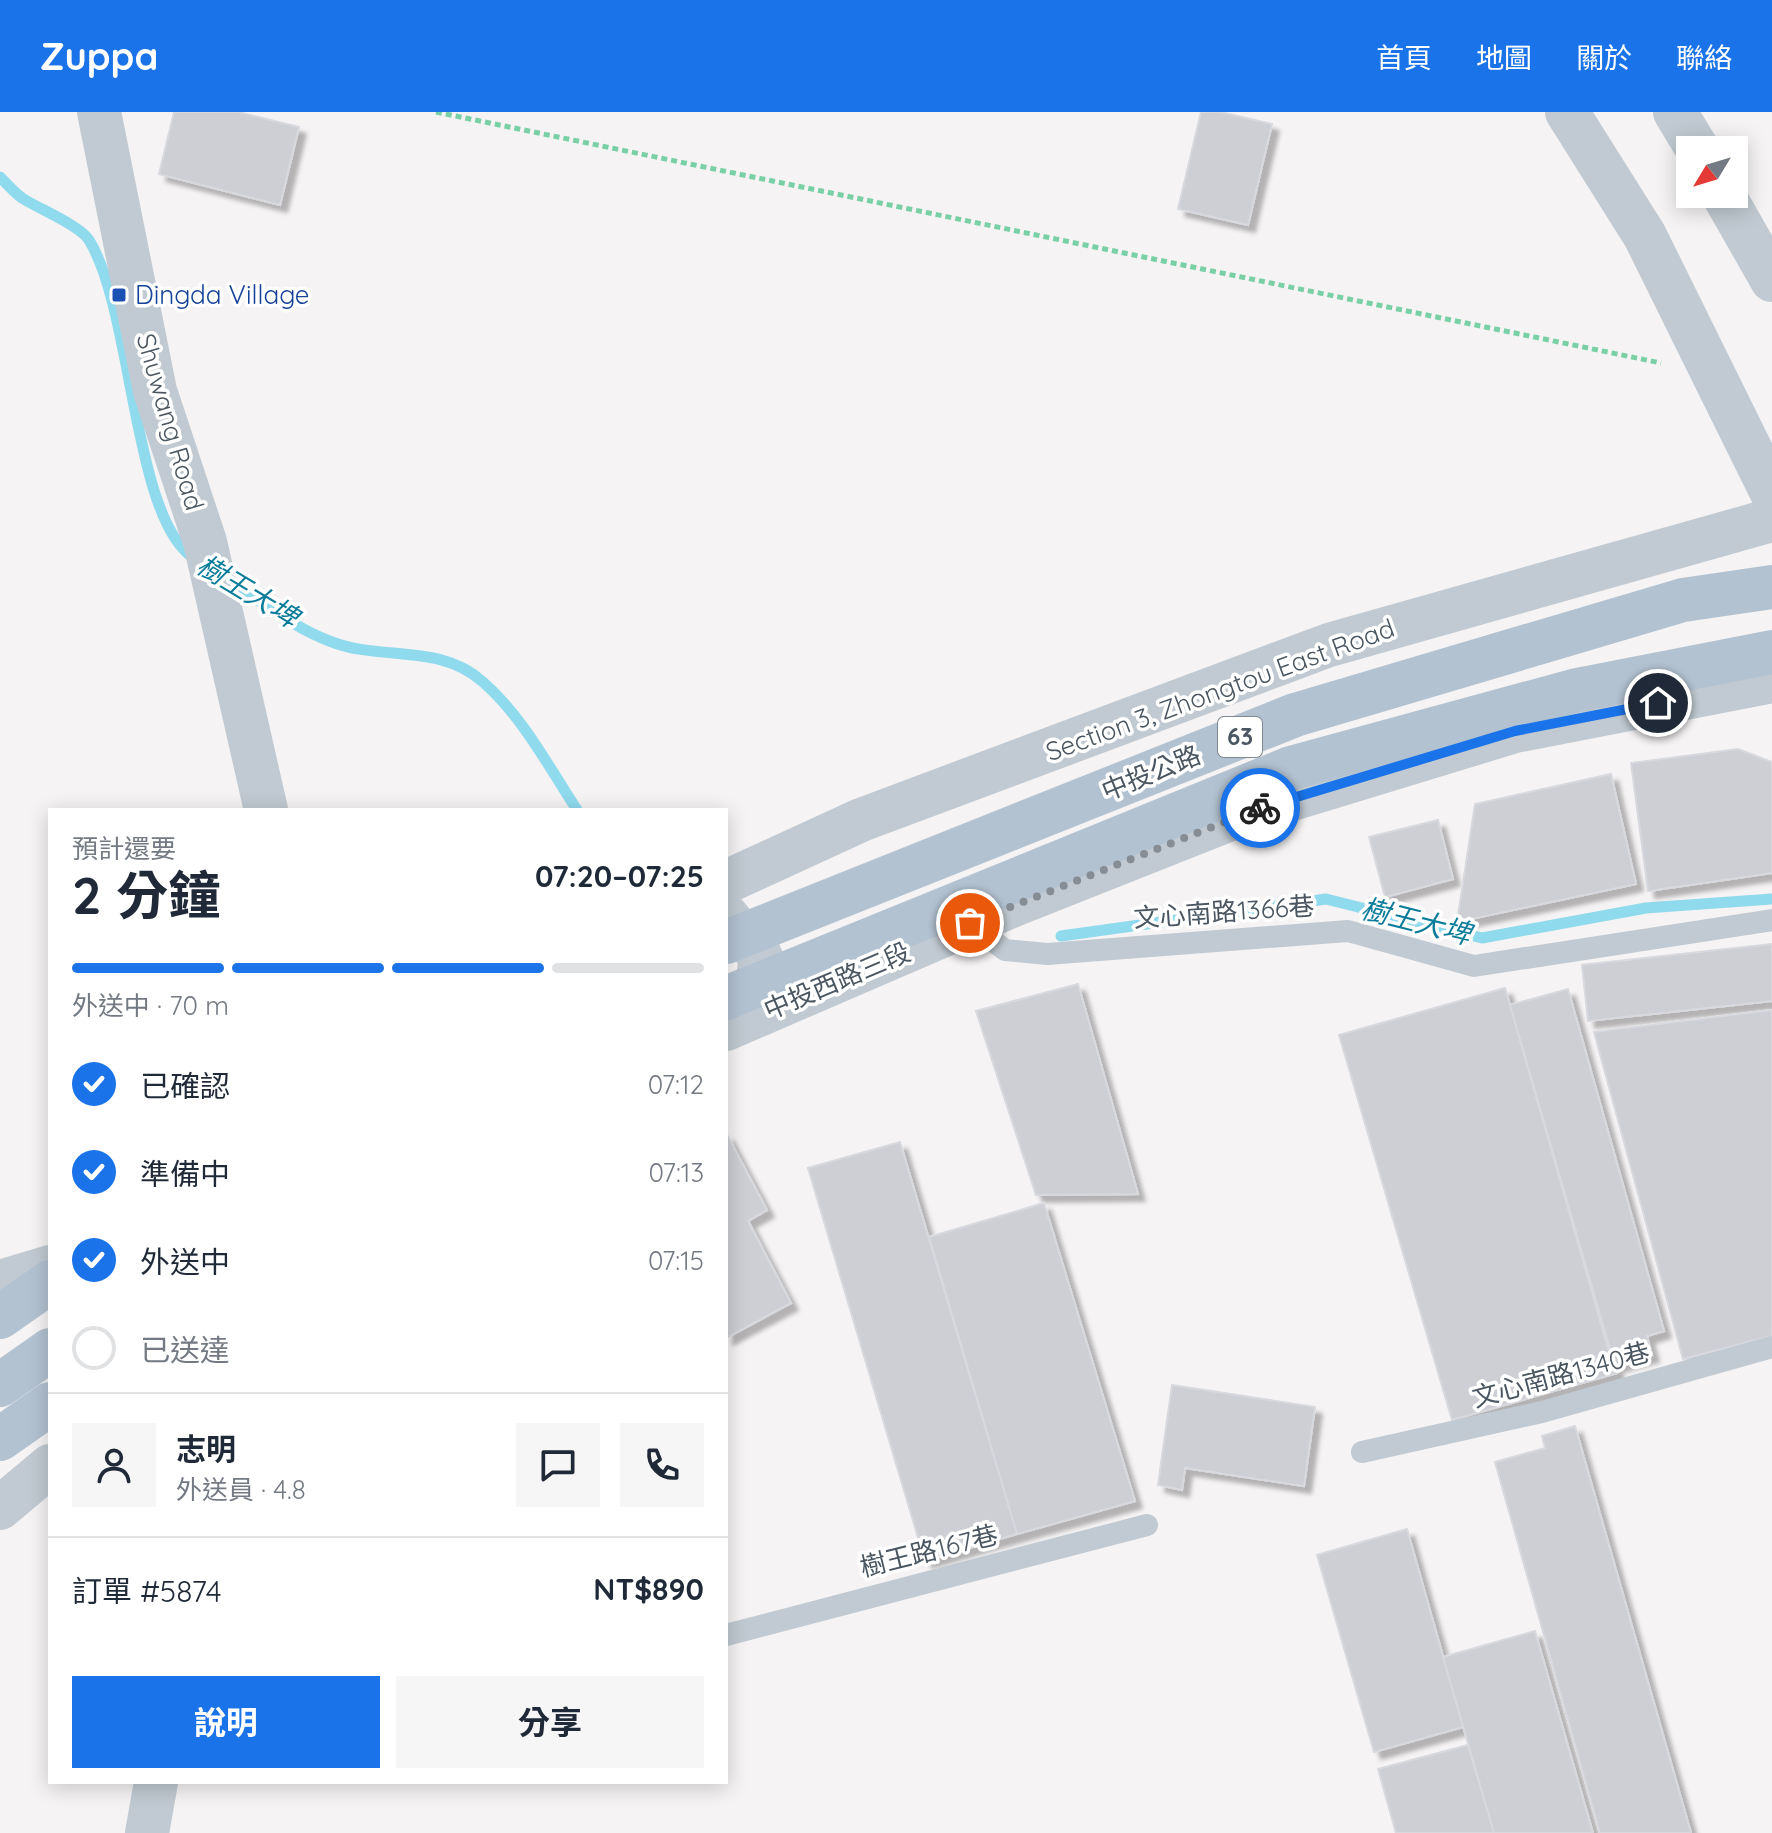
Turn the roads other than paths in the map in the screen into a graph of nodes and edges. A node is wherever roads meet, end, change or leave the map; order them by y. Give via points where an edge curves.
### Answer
1 (99, 112) edge
2 (1567, 112) edge
3 (1675, 112) edge
4 (1690, 136) edge
5 (1731, 208) edge
6 (1772, 280) edge
7 (1772, 493) edge
8 (1772, 520) edge
9 (1772, 587) edge
10 (1772, 652) edge
11 (1772, 681) edge
12 (266, 808) edge
13 (728, 881) edge
14 (728, 917) edge
15 (1772, 920) edge
16 (970, 923) junction
17 (728, 941) edge
18 (728, 997) edge
19 (728, 1026) edge
20 (728, 1027) edge
21 (48, 1268) edge
22 (0, 1282) edge
23 (48, 1283) edge
24 (0, 1317) edge
25 (1772, 1347) edge
26 (48, 1351) edge
27 (0, 1385) edge
28 (48, 1405) edge
29 (48, 1438) edge
30 (0, 1439) edge
31 (1362, 1452) dead end
32 (48, 1468) edge
33 (0, 1469) edge
34 (0, 1508) edge
35 (1147, 1525) dead end
36 (728, 1634) edge
37 (156, 1784) edge
38 (147, 1833) edge

1 - 12 street, Shuwang Road via 155,391 205,542
2 - 7 street via 1645,236
3 - 4 street
5 - 6 street
8 - 13 street, Section 3, Zhongtou East Road via 1329,645 861,820
9 - 17 main road, 中投公路 / 63, bridge via 1683,600 1295,715
10 - 18 main road, 中投公路 / 63, bridge via 1577,690 1291,768
11 - 16 street, 中投西路三段 via 1500,735 1243,814
14 - 19 street via 761,957 755,999
15 - 16 lane, 文心南路1366巷 via 1474,966 1348,931 1047,954 1005,950
16 - 20 street, 中投西路三段
21 - 22 street
23 - 24 main road
25 - 31 lane, 文心南路1340巷 via 1542,1412
26 - 27 main road
28 - 30 main road
29 - 33 main road
32 - 34 street
35 - 36 lane, 樹王路167巷
37 - 38 street

